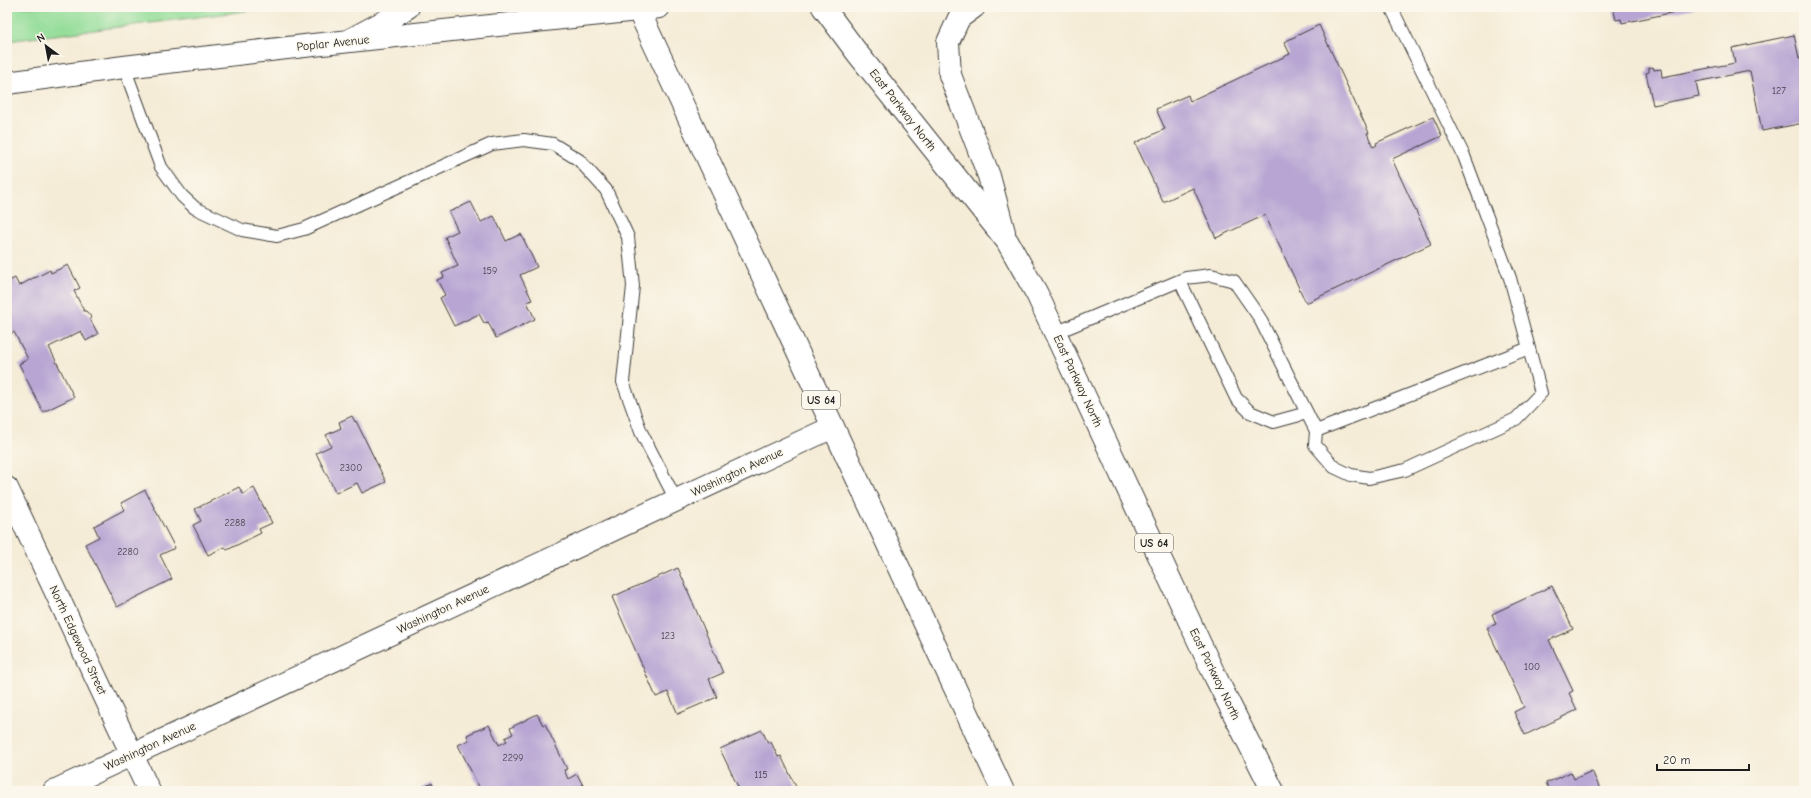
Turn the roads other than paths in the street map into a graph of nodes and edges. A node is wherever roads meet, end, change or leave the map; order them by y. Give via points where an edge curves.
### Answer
1 (408, 7) edge
2 (823, 7) edge
3 (974, 7) edge
4 (1391, 7) edge
5 (644, 8) edge
6 (348, 41) junction
7 (124, 67) junction
8 (7, 83) edge
9 (1006, 241) junction
10 (1180, 281) junction
11 (1055, 333) junction
12 (1529, 348) junction
13 (1307, 413) junction
14 (833, 427) junction
15 (1316, 431) junction
16 (7, 488) edge
17 (676, 500) junction
18 (132, 754) junction
19 (54, 791) edge
20 (149, 791) edge
21 (1003, 791) edge
22 (1273, 791) edge

1 - 6 main road
2 - 9 main road, East Parkway North / US 64
3 - 9 main road via 959,18 948,42 950,76 989,176
4 - 12 lane via 1464,156 1510,278
5 - 6 main road, Poplar Avenue
5 - 14 main road, US 64
6 - 7 main road, Poplar Avenue
7 - 8 main road, Poplar Avenue
7 - 17 lane via 161,167 169,179 195,208 242,230 277,236 304,229 492,144 524,140 553,144 579,160 606,190 628,237 633,286 623,382 641,432
9 - 11 main road, East Parkway North / US 64 via 1037,294
10 - 11 lane
10 - 13 lane via 1211,275 1234,281 1259,317
10 - 13 lane via 1236,398 1250,412 1274,422
11 - 22 main road, East Parkway North / US 64 via 1216,676
12 - 15 lane
12 - 15 lane via 1541,393 1516,419 1405,470 1369,478 1351,475 1334,467 1315,445
13 - 15 lane
14 - 17 main road, Washington Avenue
14 - 21 main road, US 64
16 - 18 main road, North Edgewood Street
17 - 18 main road, Washington Avenue
18 - 19 main road, Washington Avenue
18 - 20 main road, North Edgewood Street

